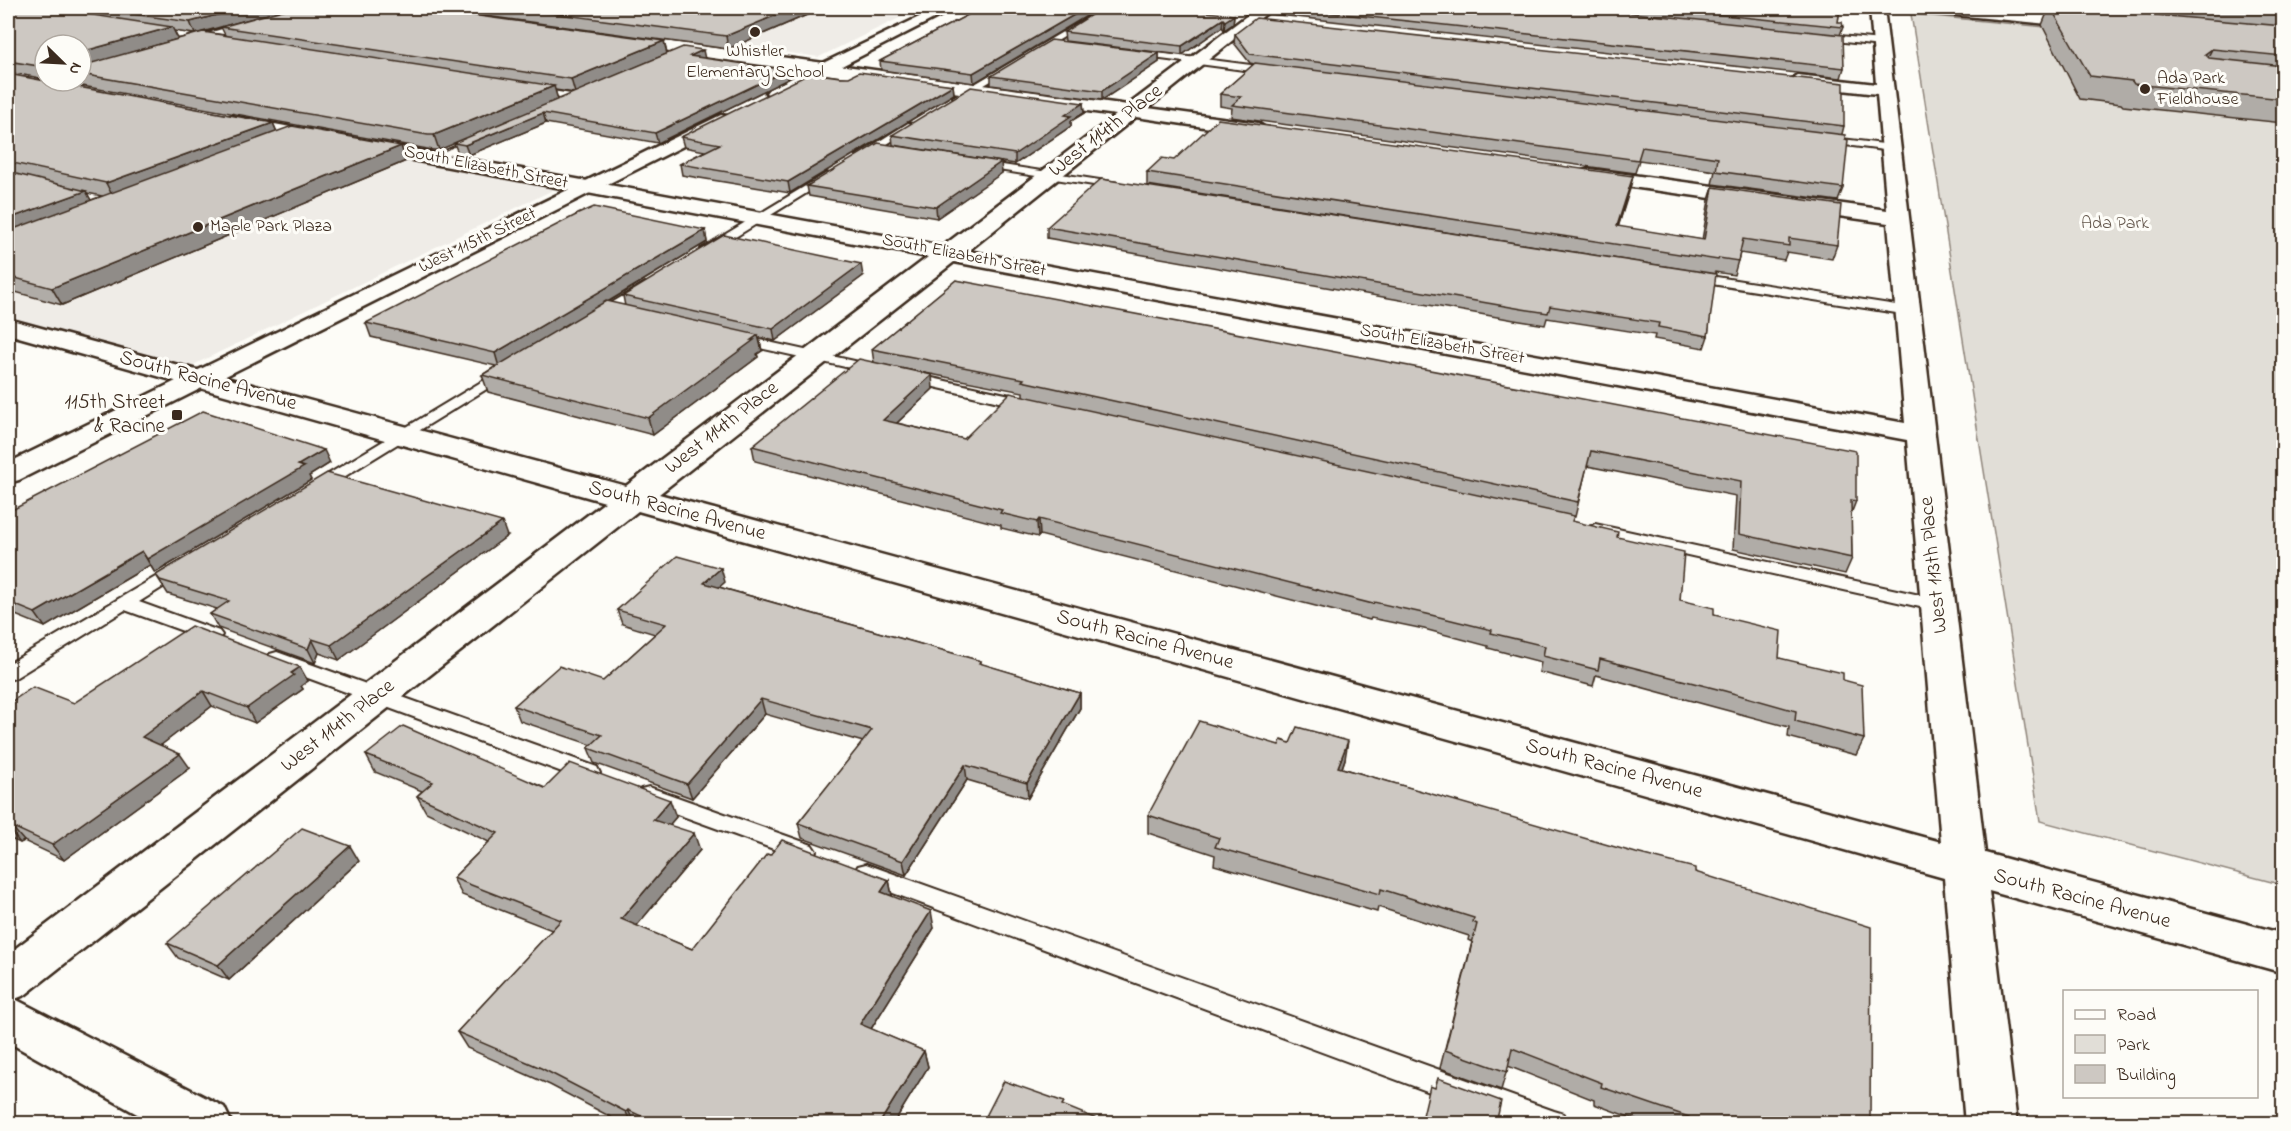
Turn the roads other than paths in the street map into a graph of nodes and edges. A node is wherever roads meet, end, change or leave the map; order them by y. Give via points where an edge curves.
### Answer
1 (311, 8) edge
2 (948, 8) edge
3 (1108, 8) edge
4 (1877, 8) edge
5 (1924, 8) edge
6 (2041, 13) edge
7 (1257, 16) edge
8 (2101, 24) edge
9 (138, 28) edge
10 (1805, 35) edge
11 (599, 37) edge
12 (203, 39) junction
13 (224, 42) edge
14 (1049, 43) junction
15 (1881, 43) junction
16 (1072, 45) edge
17 (690, 50) junction
18 (158, 51) edge
19 (1128, 52) edge
20 (672, 57) edge
21 (1197, 61) junction
22 (824, 69) junction
23 (1286, 72) edge
24 (1784, 78) edge
25 (8, 79) edge
26 (33, 82) edge
27 (33, 88) edge
28 (518, 89) edge
29 (970, 89) junction
30 (1886, 90) junction
31 (587, 94) edge
32 (8, 95) edge
33 (577, 98) junction
34 (757, 102) edge
35 (946, 104) edge
36 (556, 107) edge
37 (736, 112) edge
38 (1131, 112) junction
39 (212, 117) edge
40 (926, 117) edge
41 (1282, 133) edge
42 (304, 134) junction
43 (483, 138) edge
44 (1808, 138) edge
45 (277, 144) edge
46 (874, 147) junction
47 (1892, 148) junction
48 (897, 151) edge
49 (434, 158) junction
50 (964, 162) edge
51 (1564, 172) edge
52 (1049, 175) junction
53 (586, 187) junction
54 (1132, 188) edge
55 (757, 218) junction
56 (1899, 218) junction
57 (948, 254) junction
58 (695, 256) edge
59 (1673, 274) edge
60 (655, 280) edge
61 (606, 310) junction
62 (1909, 311) junction
63 (629, 315) edge
64 (586, 322) edge
65 (13, 331) edge
66 (722, 336) edge
67 (815, 356) junction
68 (516, 365) edge
69 (199, 379) junction
70 (1044, 407) edge
71 (1921, 434) junction
72 (401, 435) junction
73 (8, 474) edge
74 (304, 494) edge
75 (631, 498) junction
76 (1581, 526) edge
77 (194, 560) edge
78 (123, 603) junction
79 (1938, 605) junction
80 (233, 642) edge
81 (255, 651) edge
82 (8, 673) edge
83 (377, 695) junction
84 (610, 780) edge
85 (633, 788) edge
86 (824, 858) edge
87 (846, 866) edge
88 (1965, 866) junction
89 (2283, 954) edge
90 (8, 981) edge
91 (8, 1018) edge
92 (206, 1124) edge
93 (1554, 1124) edge
94 (1991, 1124) edge

1 - 12 street
2 - 22 street
3 - 14 lane
4 - 15 street, West 113th Place
5 - 6 street
6 - 8 street
7 - 21 street, West 114th Place
9 - 12 lane
10 - 15 lane
11 - 17 street
12 - 13 lane
12 - 18 street
14 - 16 lane
14 - 29 lane
15 - 30 street, West 113th Place
17 - 20 lane
17 - 22 street
19 - 21 lane
21 - 23 lane
21 - 38 street, West 114th Place
22 - 29 street
22 - 34 street
24 - 30 street
25 - 26 street
27 - 32 street
28 - 33 lane
29 - 35 lane
29 - 38 street
30 - 47 street, West 113th Place
31 - 33 lane
33 - 36 lane
37 - 53 street, West 115th Street
38 - 41 street
38 - 52 street, West 114th Place
39 - 42 street, South Elizabeth Street
40 - 46 lane
42 - 45 lane
42 - 49 street, South Elizabeth Street
43 - 49 lane
44 - 47 lane
46 - 48 lane
46 - 55 lane
47 - 56 street, West 113th Place
49 - 53 street, South Elizabeth Street
50 - 52 lane
51 - 56 street
52 - 54 lane
52 - 57 street, West 114th Place
53 - 55 street, South Elizabeth Street
53 - 69 street, West 115th Street
55 - 57 street, South Elizabeth Street
55 - 58 lane
56 - 62 street, West 113th Place
57 - 67 street, West 114th Place
57 - 71 street, South Elizabeth Street
59 - 62 lane
60 - 61 lane
61 - 63 lane
61 - 64 lane
62 - 71 street, West 113th Place
65 - 69 street, South Racine Avenue
66 - 67 lane
67 - 70 lane
67 - 75 street, West 114th Place
68 - 72 lane
69 - 72 street, South Racine Avenue
69 - 73 street, West 115th Street
71 - 79 street, West 113th Place
72 - 74 lane
72 - 75 street, South Racine Avenue
75 - 83 street, West 114th Place
75 - 88 street, South Racine Avenue
76 - 79 lane
77 - 78 lane
78 - 80 lane
78 - 82 lane
79 - 88 street, West 113th Place
81 - 83 lane
83 - 84 lane
83 - 90 street, West 114th Place
85 - 86 lane
87 - 93 lane
88 - 89 street, South Racine Avenue
88 - 94 street, West 113th Place
91 - 92 street

